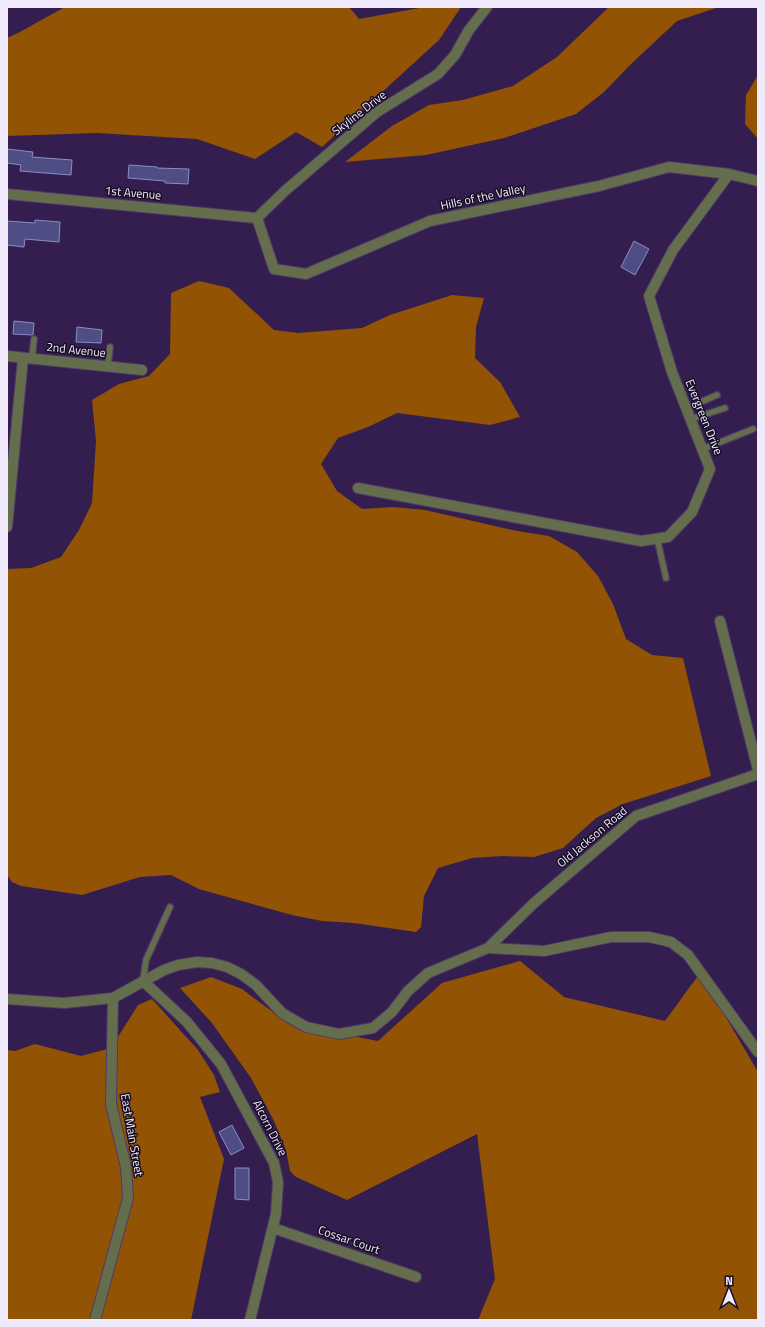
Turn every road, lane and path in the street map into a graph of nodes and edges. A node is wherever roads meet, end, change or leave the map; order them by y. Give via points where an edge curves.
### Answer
1 (487, 7) edge
2 (729, 174) junction
3 (758, 182) edge
4 (7, 194) edge
5 (258, 218) junction
6 (34, 339) dead end
7 (110, 347) dead end
8 (7, 356) edge
9 (28, 358) junction
10 (108, 366) junction
11 (142, 370) dead end
12 (717, 394) dead end
13 (686, 408) junction
14 (725, 408) dead end
15 (691, 419) junction
16 (753, 429) dead end
17 (703, 449) junction
18 (358, 488) dead end
19 (8, 525) edge
20 (657, 538) junction
21 (666, 578) dead end
22 (720, 621) dead end
23 (758, 770) edge
24 (758, 774) edge
25 (170, 907) dead end
26 (488, 948) junction
27 (143, 982) junction
28 (113, 998) junction
29 (7, 999) edge
30 (758, 1052) edge
31 (273, 1228) junction
32 (416, 1277) dead end
33 (94, 1320) edge
34 (250, 1320) edge

1 - 5 street, Skyline Drive via 438,74 377,112 286,190
2 - 3 street, Hills of the Valley
2 - 5 street, Hills of the Valley via 669,167 599,186 430,221 306,274 274,269
2 - 13 street, Evergreen Drive via 673,250 649,296 672,372
4 - 5 street, 1st Avenue
6 - 9 lane
7 - 10 lane
8 - 9 street, 2nd Avenue
9 - 10 street, 2nd Avenue
9 - 19 street
10 - 11 street, 2nd Avenue
12 - 13 lane
13 - 15 street, Evergreen Drive
14 - 15 lane
15 - 17 street, Evergreen Drive
16 - 17 lane
17 - 20 street, Evergreen Drive via 710,469 692,512 668,537
18 - 20 street, Evergreen Drive via 640,541
20 - 21 lane
22 - 23 street
24 - 26 street, Old Jackson Road via 636,816 534,903
25 - 27 lane via 146,960
26 - 27 street via 428,973 408,991 392,1012 373,1028 339,1034 306,1026 282,1013 256,985 241,974 212,963 178,965
26 - 30 street via 544,951 611,938 649,938 671,942 688,955
27 - 28 street
27 - 31 street, Alcorn Drive via 187,1022 208,1046 232,1082 264,1142 274,1163 278,1182
28 - 29 street via 64,1003
28 - 33 street, East Main Street via 112,1104 126,1167 128,1198
31 - 32 street, Cossar Court
31 - 34 street, Alcorn Drive

